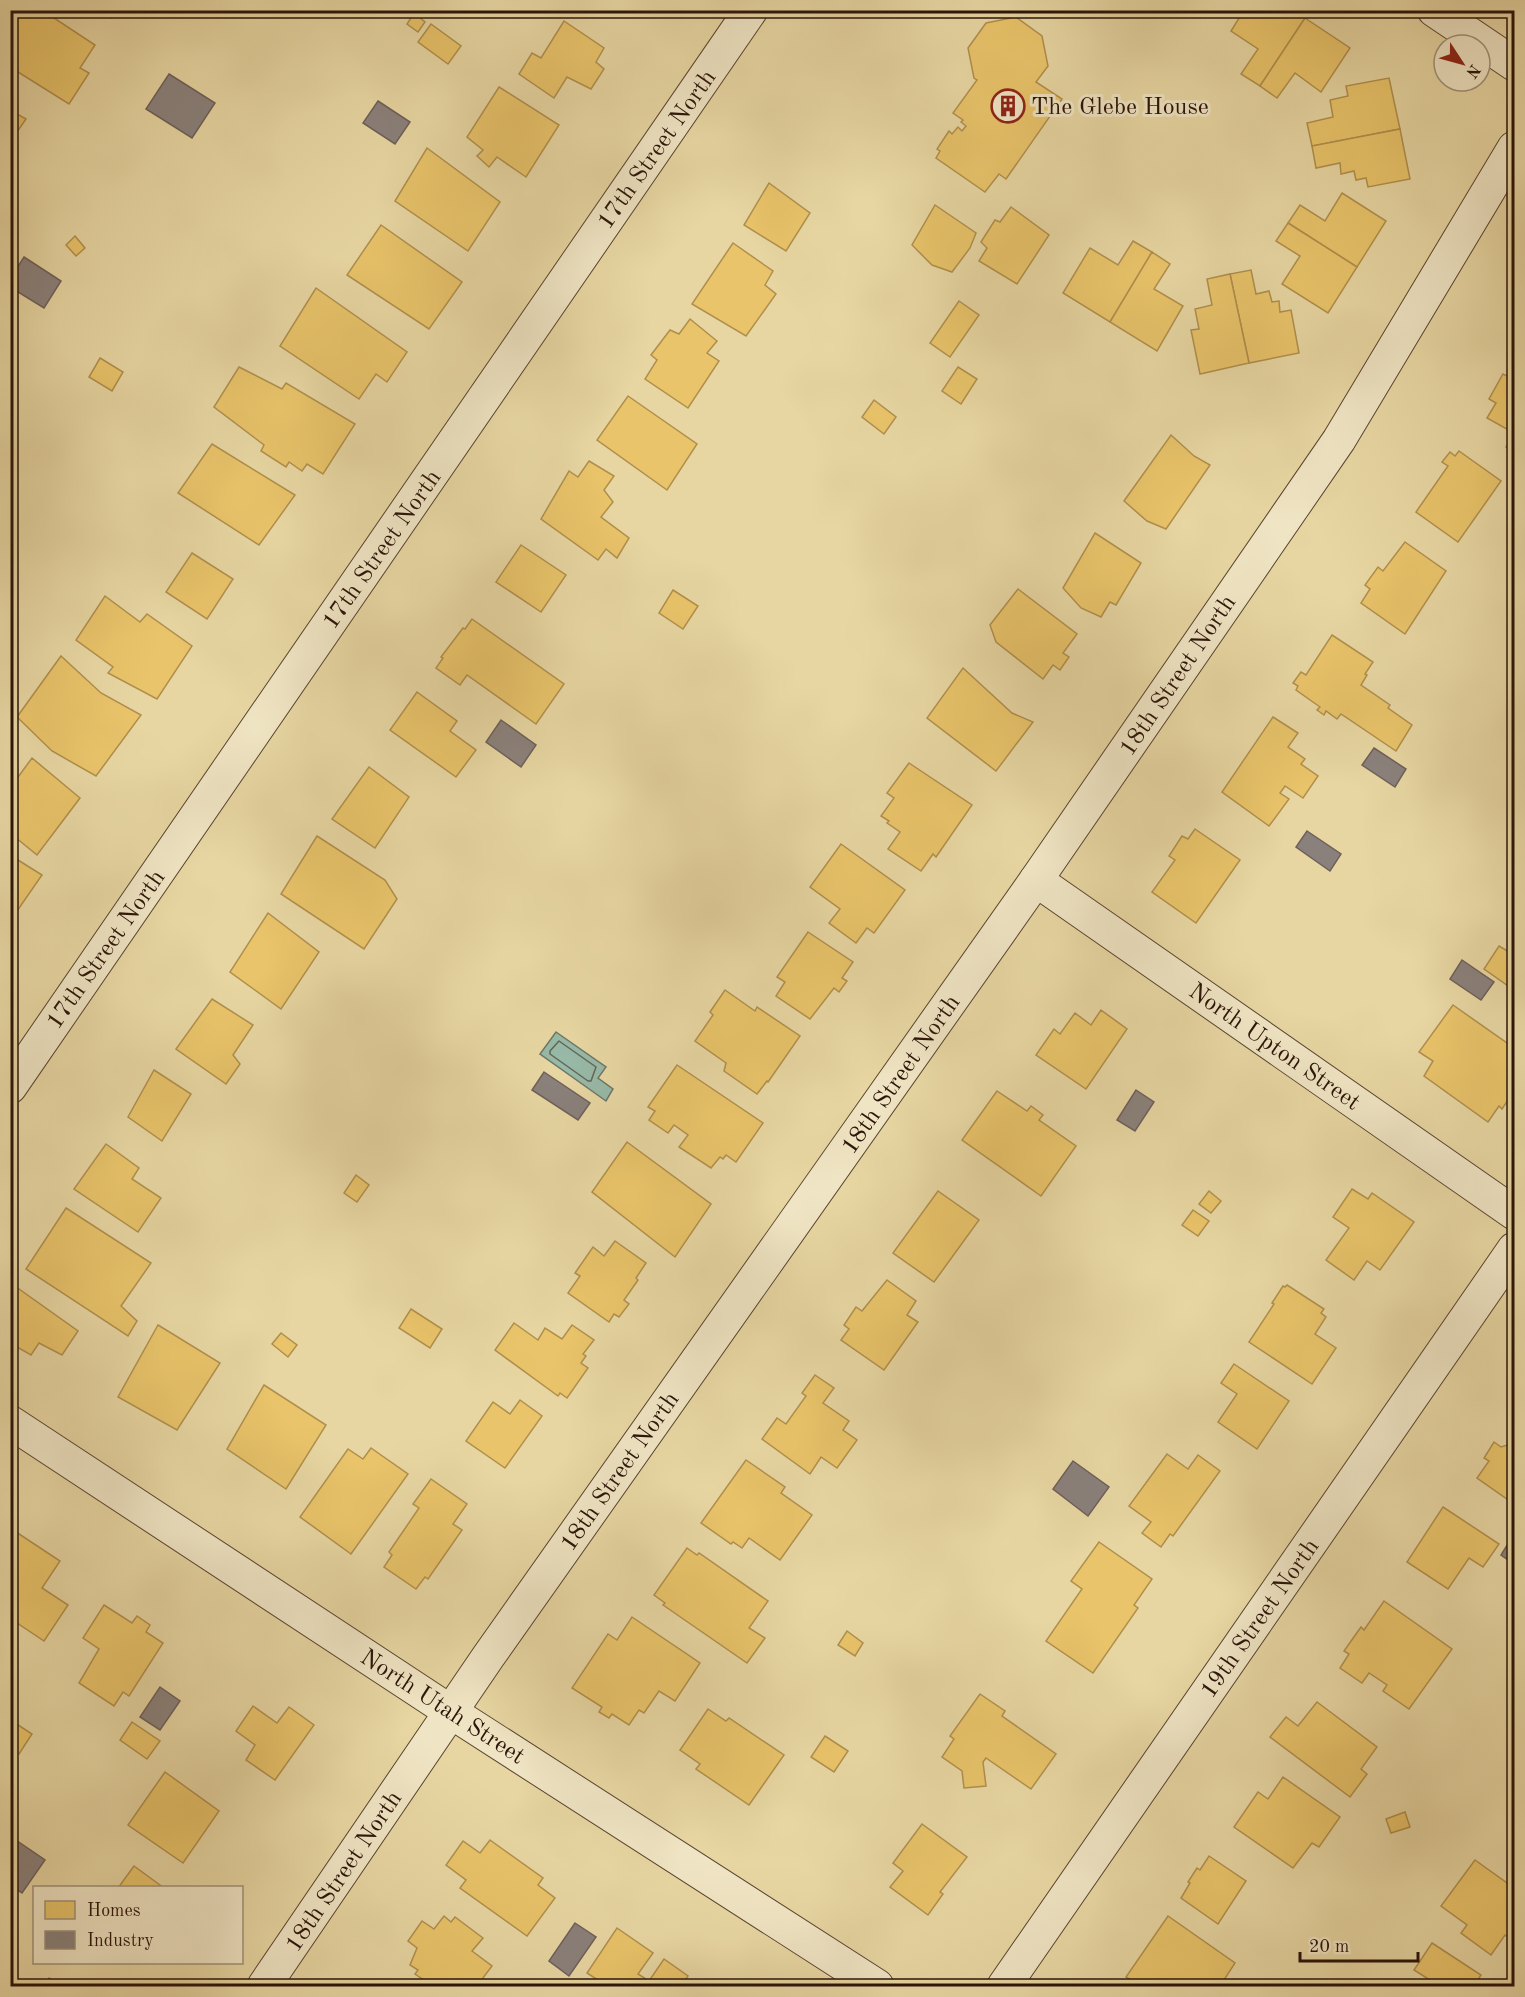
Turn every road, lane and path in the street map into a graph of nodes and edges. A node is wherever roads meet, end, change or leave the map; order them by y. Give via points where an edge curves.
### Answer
1 (751, 10) edge
2 (1434, 10) edge
3 (1515, 64) edge
4 (1515, 148) edge
5 (1036, 880) junction
6 (10, 1087) edge
7 (1515, 1213) edge
8 (1515, 1249) edge
9 (10, 1422) edge
10 (451, 1712) junction
11 (264, 1986) edge
12 (877, 1986) edge
13 (1004, 1986) edge

1 - 6 street, 17th Street North
2 - 3 street
4 - 5 street, 18th Street North via 1339,440
5 - 7 street, North Upton Street
5 - 10 street, 18th Street North
8 - 13 street, 19th Street North
9 - 10 street, North Utah Street
10 - 11 street, 18th Street North
10 - 12 street, North Utah Street

